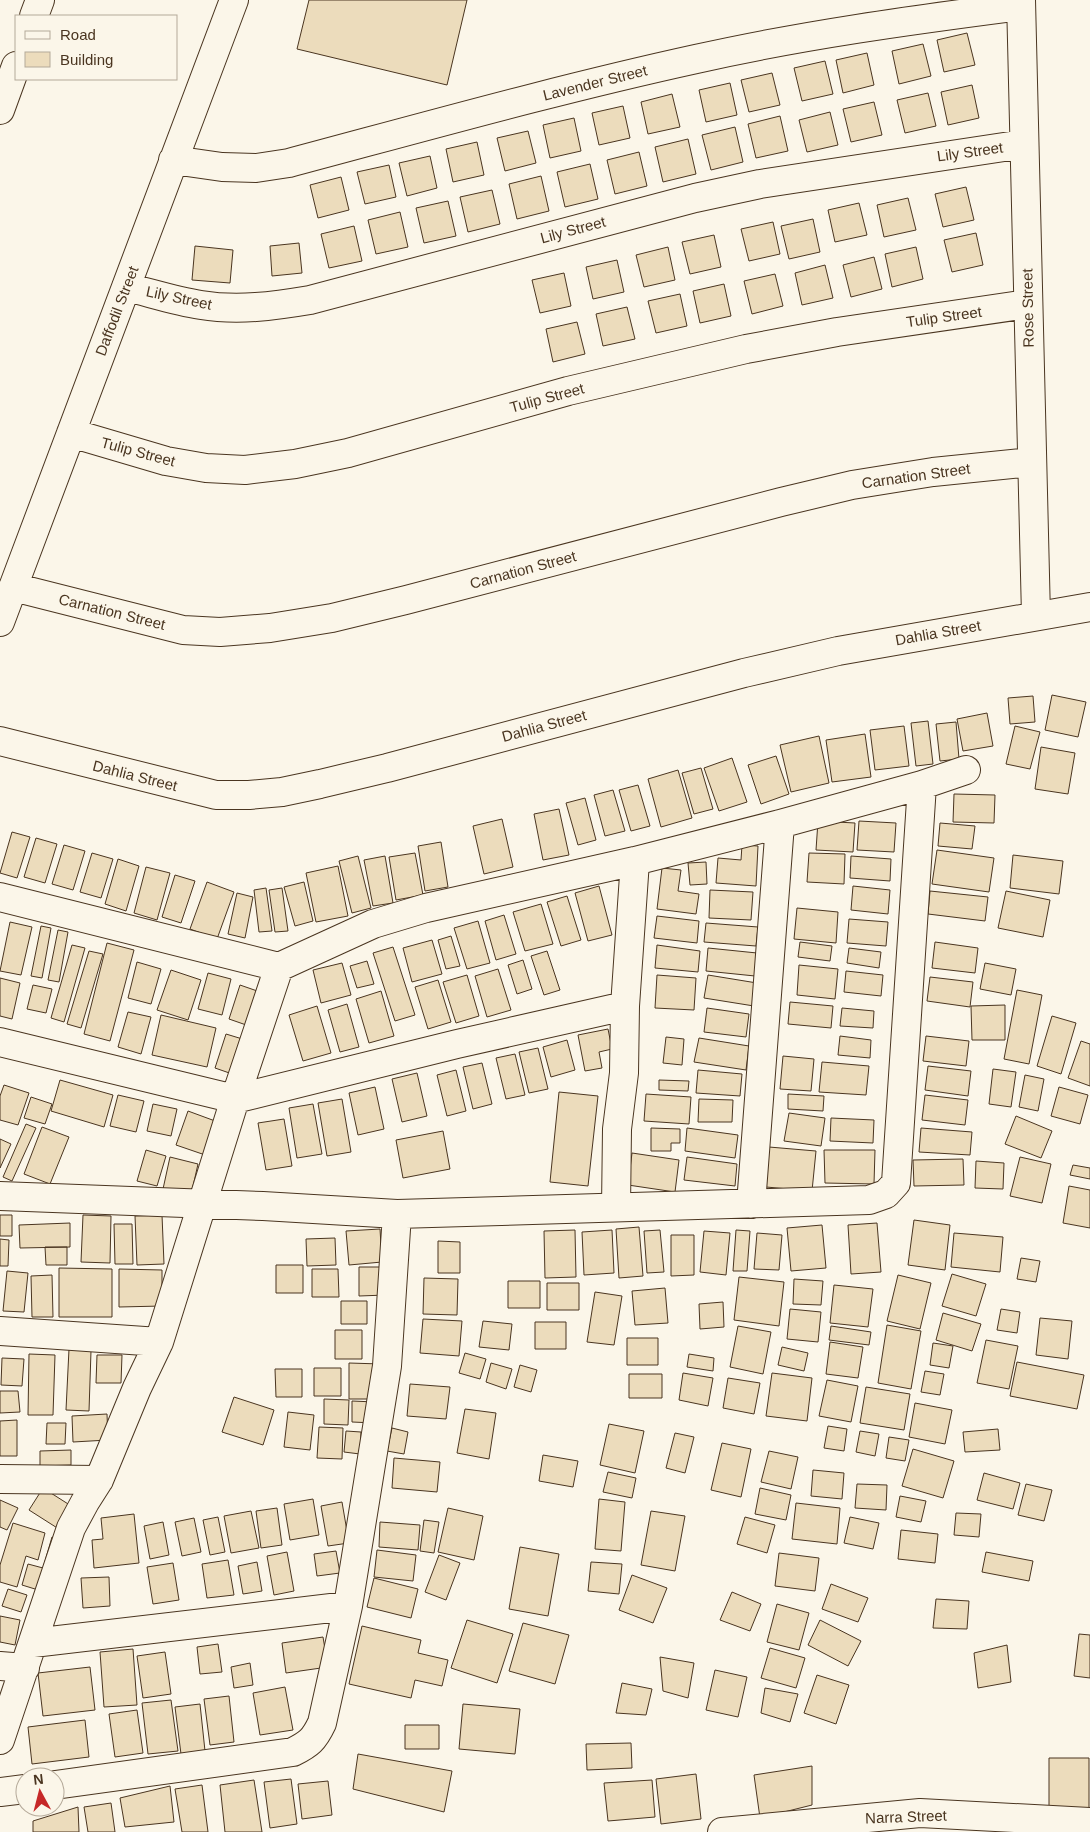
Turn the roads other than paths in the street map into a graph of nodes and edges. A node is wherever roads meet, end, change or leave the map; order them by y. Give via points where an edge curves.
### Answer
1 (40, 0) edge
2 (234, 0) edge
3 (1021, 3) edge
4 (34, 15) edge
5 (15, 69) edge
6 (0, 110) edge
7 (1024, 144) junction
8 (173, 160) junction
9 (126, 286) junction
10 (1028, 304) junction
11 (71, 433) junction
12 (1032, 462) junction
13 (13, 587) junction
14 (1090, 607) edge
15 (1036, 616) junction
16 (0, 622) edge
17 (0, 741) edge
18 (966, 770) dead end
19 (922, 785) junction
20 (780, 824) junction
21 (635, 861) junction
22 (0, 897) edge
23 (279, 967) junction
24 (625, 1006) junction
25 (0, 1042) edge
26 (235, 1099) junction
27 (0, 1196) edge
28 (202, 1204) junction
29 (751, 1204) junction
30 (616, 1207) junction
31 (397, 1214) junction
32 (0, 1331) edge
33 (159, 1342) junction
34 (0, 1479) edge
35 (99, 1480) junction
36 (348, 1606) junction
37 (19, 1659) edge
38 (0, 1740) edge
39 (65, 1784) edge
40 (15, 1790) edge
41 (0, 1792) edge
42 (918, 1822) edge
43 (1090, 1822) edge
44 (1044, 1826) edge
45 (722, 1832) edge

1 - 4 street
2 - 8 street, Daffodil Street
3 - 7 street, Rose Street
3 - 8 street, Lavender Street via 698,59 583,85 289,162 256,168 222,168
5 - 6 street
7 - 9 street, Lily Street via 723,192 310,300 275,306 234,308 201,305
7 - 10 street, Rose Street
8 - 9 street, Daffodil Street
9 - 11 street, Daffodil Street
10 - 11 street, Tulip Street via 837,332 746,350 568,392 348,453 295,464 245,470 206,468 166,461
10 - 12 street, Rose Street
11 - 13 street, Daffodil Street
12 - 13 street, Carnation Street via 933,472 852,485 406,600 332,618 270,628 220,632 184,630
12 - 15 street, Rose Street
13 - 16 street, Daffodil Street
14 - 15 street, Dahlia Street
15 - 17 street, Dahlia Street via 838,651 744,672 387,768 282,792 216,796
18 - 19 street
19 - 20 street
19 - 29 street via 896,1183 886,1194 869,1200
20 - 21 street
20 - 29 street
21 - 23 street via 417,910 373,924
21 - 24 street
22 - 23 street
23 - 26 street
24 - 26 street
24 - 30 street
25 - 26 street
26 - 28 street
27 - 28 street
28 - 31 street
28 - 33 street
29 - 30 street
30 - 31 street
31 - 36 street via 388,1366
32 - 33 street
33 - 35 street
34 - 35 street
35 - 37 street via 71,1528
36 - 37 street
36 - 39 street via 322,1723 308,1745 293,1752
37 - 38 street
40 - 41 street
42 - 44 street, Narra Street
42 - 45 street, Narra Street
43 - 44 street, Narra Street

